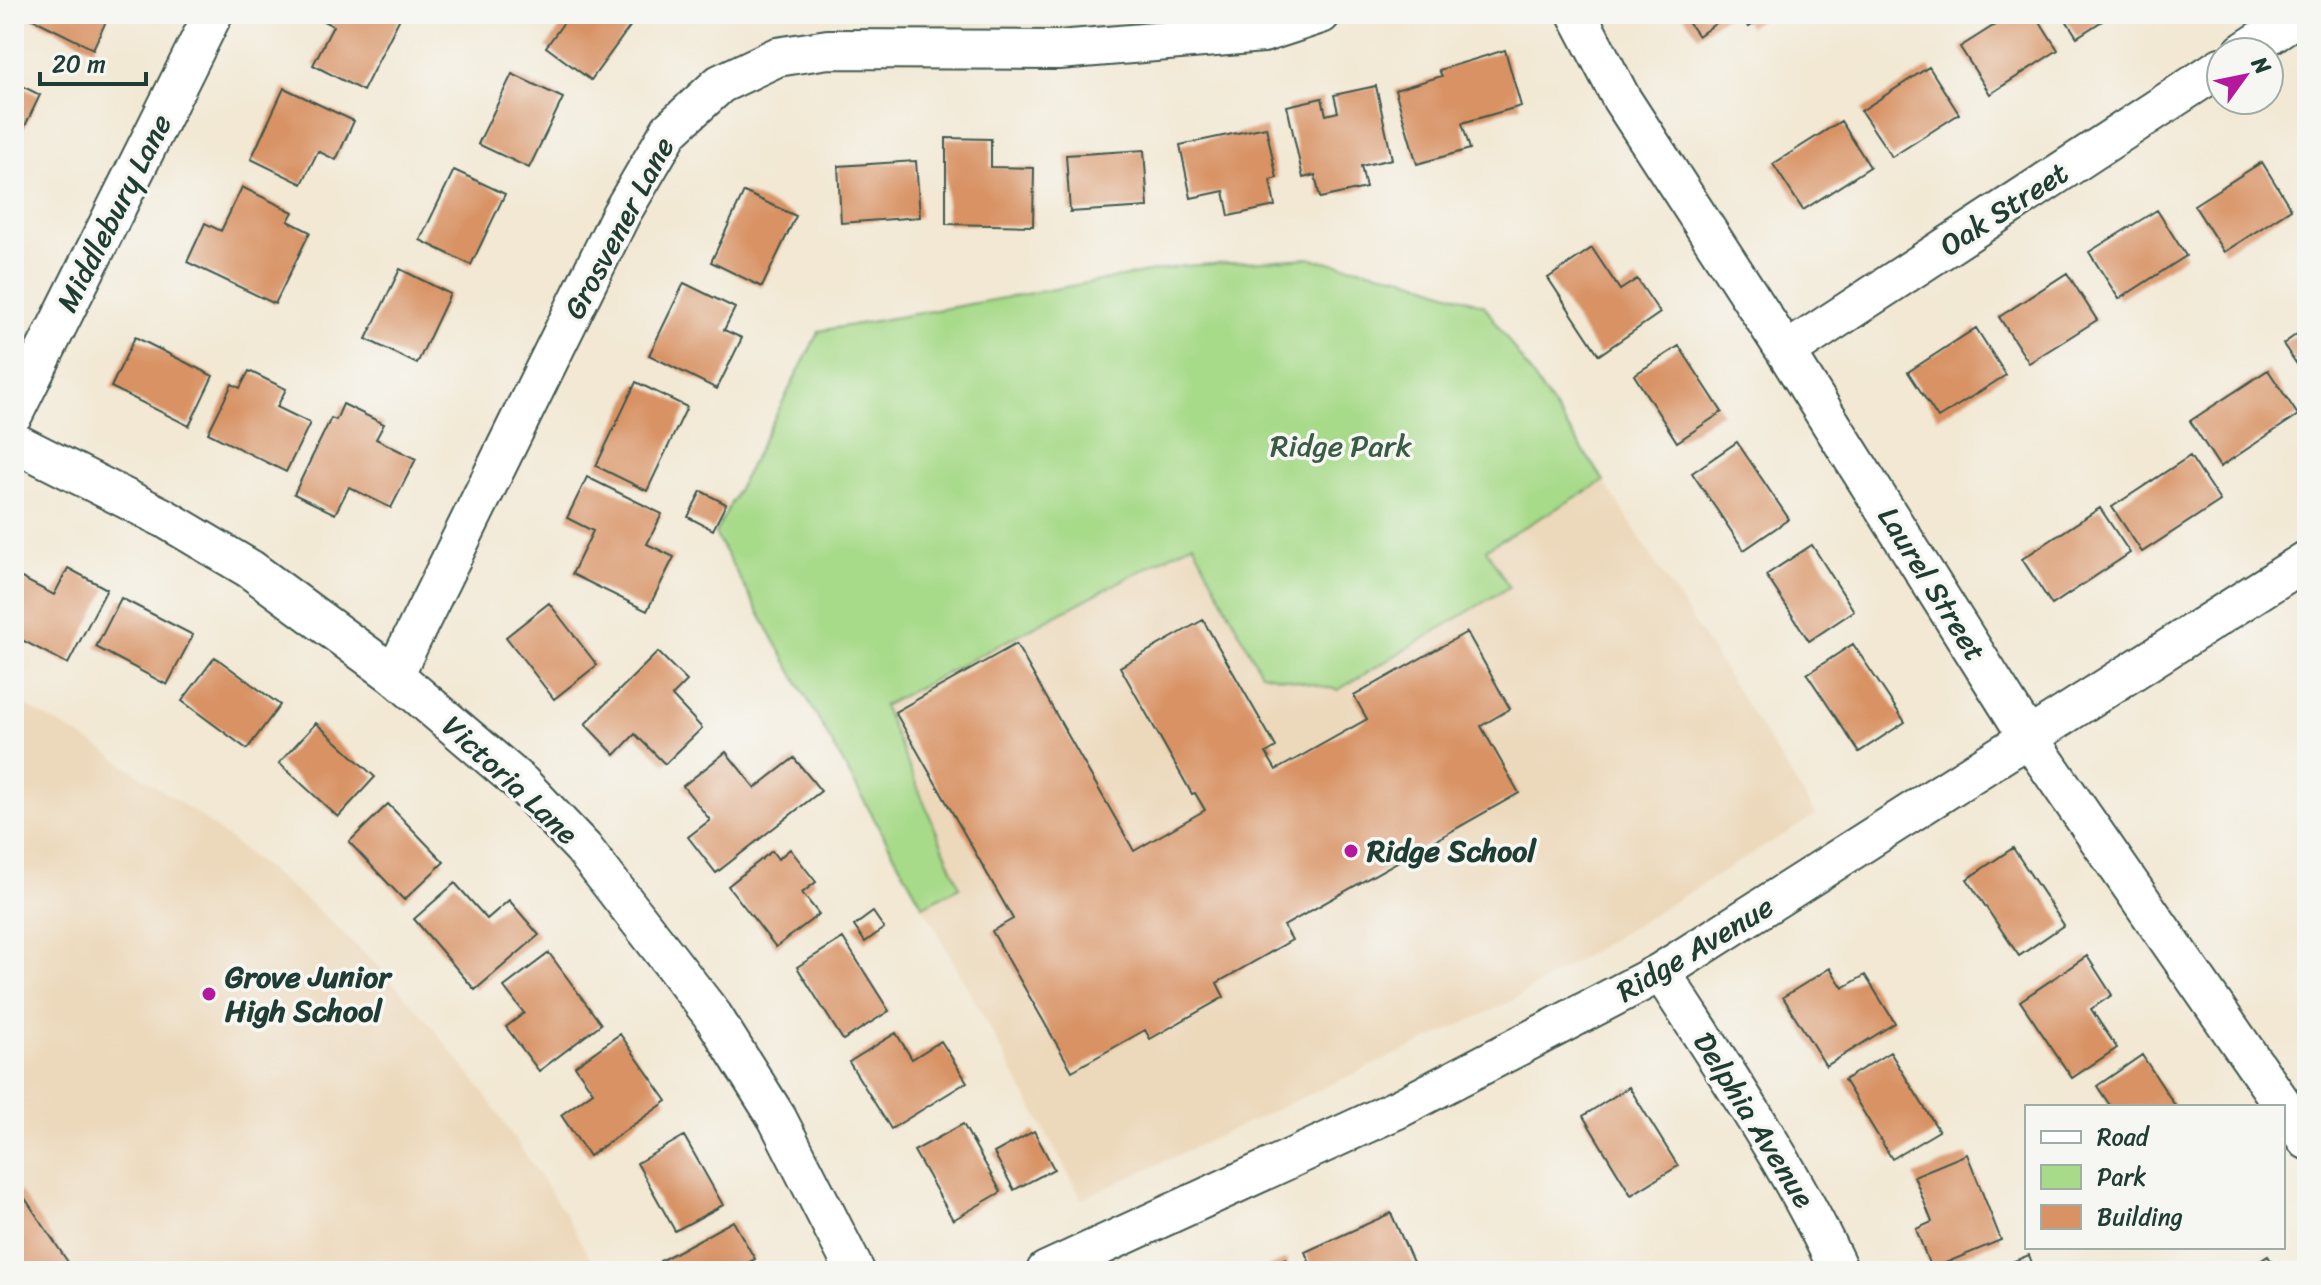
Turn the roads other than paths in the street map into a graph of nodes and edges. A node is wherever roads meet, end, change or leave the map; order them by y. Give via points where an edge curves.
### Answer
1 (213, 14) edge
2 (1321, 14) edge
3 (1577, 14) edge
4 (2301, 14) edge
5 (2267, 36) edge
6 (2205, 77) edge
7 (1786, 352) junction
8 (14, 413) edge
9 (14, 442) edge
10 (2307, 560) edge
11 (394, 675) junction
12 (2028, 737) junction
13 (1661, 972) junction
14 (2283, 1105) edge
15 (2285, 1108) edge
16 (2307, 1140) edge
17 (855, 1271) edge
18 (1046, 1271) edge
19 (1839, 1271) edge

1 - 8 street, Middlebury Lane
2 - 11 street, Grosvener Lane via 1263,33 1059,50 828,49 777,57 720,84 670,130 621,214
3 - 7 street, Laurel Street via 1621,98
4 - 5 street
6 - 7 street, Oak Street
7 - 12 street, Laurel Street
9 - 11 street, Victoria Lane via 164,518 250,569
10 - 12 street, Ridge Avenue
11 - 17 street, Victoria Lane via 522,784 583,848 646,928 713,1016 777,1118
12 - 13 street, Ridge Avenue
12 - 14 street, Laurel Street
13 - 18 street, Ridge Avenue via 1400,1108
13 - 19 street, Delphia Avenue via 1783,1161
15 - 16 street, Laurel Street

